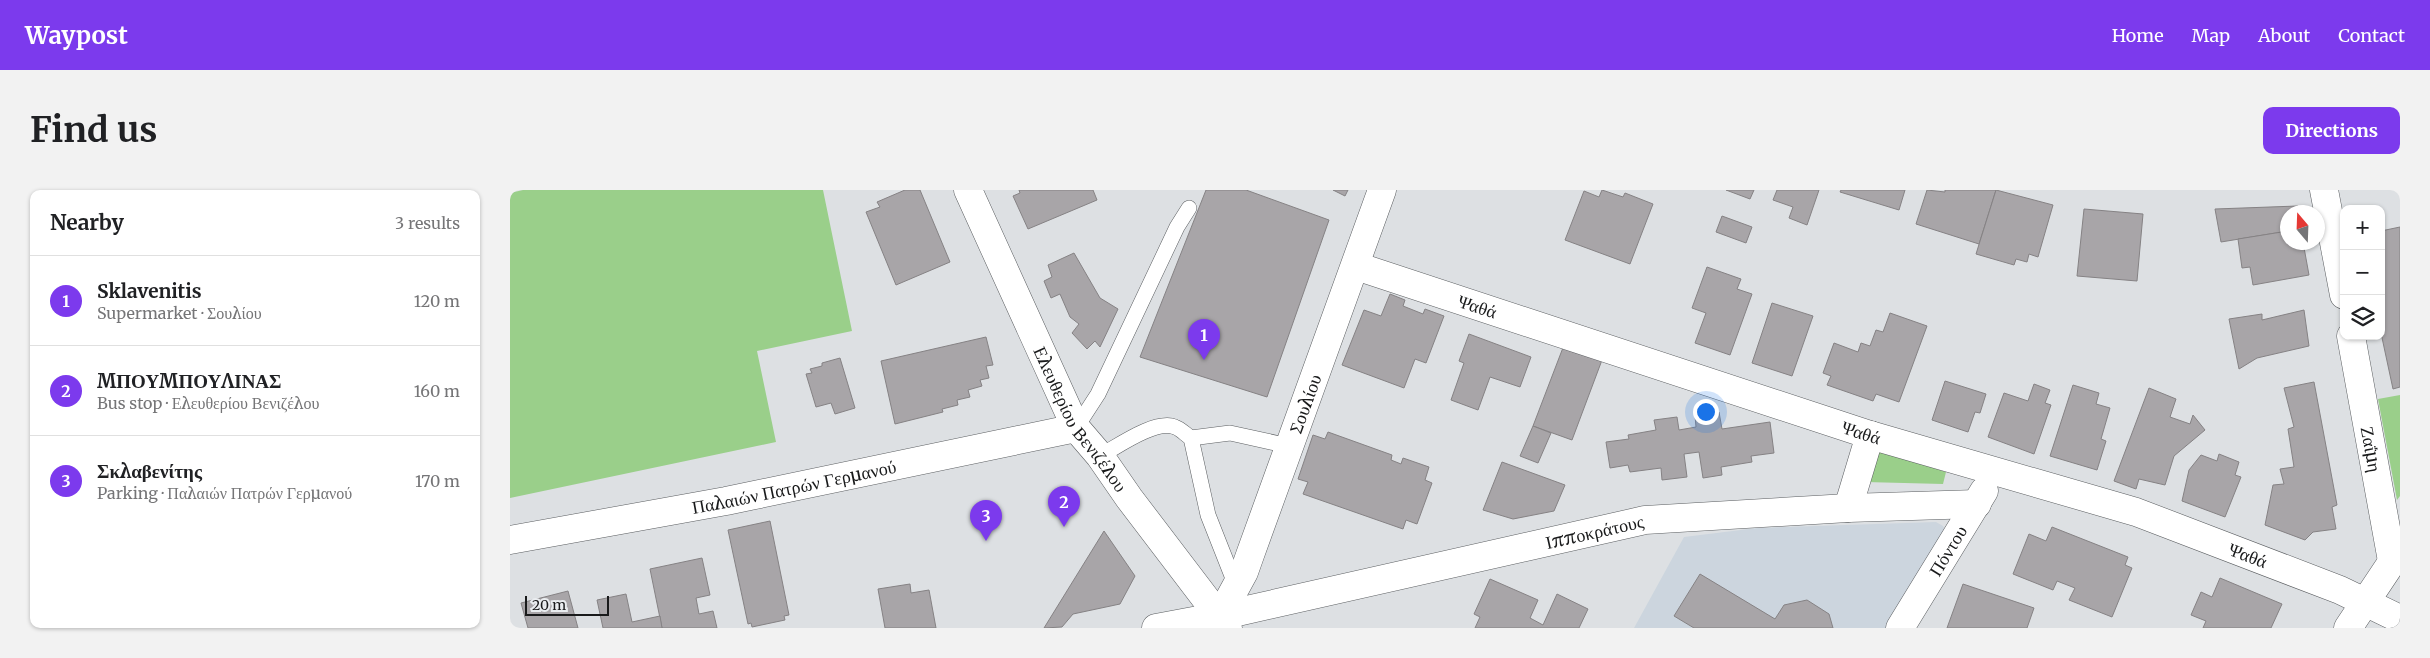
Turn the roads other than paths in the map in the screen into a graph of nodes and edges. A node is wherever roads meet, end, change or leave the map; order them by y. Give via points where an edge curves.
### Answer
1 (968, 190) edge
2 (1382, 190) edge
3 (2324, 190) edge
4 (1189, 208) dead end
5 (1356, 266) junction
6 (2340, 274) edge
7 (2353, 340) edge
8 (1076, 428) junction
9 (1870, 435) junction
10 (1191, 438) junction
11 (1289, 446) junction
12 (1100, 456) junction
13 (1993, 472) junction
14 (1977, 504) junction
15 (1848, 508) junction
16 (510, 540) edge
17 (2396, 555) edge
18 (1236, 586) junction
19 (2366, 602) junction
20 (2400, 619) edge
21 (1224, 622) edge
22 (1156, 628) edge
23 (1900, 628) edge
24 (2348, 628) edge

1 - 8 street, Ελευθερίου Βενιζέλου
2 - 5 street, Σουλίου
3 - 6 street
4 - 8 lane via 1098,394
5 - 9 street, Ψαθά
5 - 11 street, Σουλίου
7 - 17 street, Ζαΐμη
8 - 12 street, Ελευθερίου Βενιζέλου
8 - 16 street, Παλαιών Πατρών Γερμανού via 726,501
9 - 13 street, Ψαθά
9 - 15 street
10 - 11 lane via 1230,433
10 - 12 lane via 1176,427 1164,425 1152,428
10 - 18 lane via 1208,515
11 - 18 street, Σουλίου
12 - 21 street, Ελευθερίου Βενιζέλου
13 - 14 street, Πόντου
13 - 19 street, Ψαθά via 2136,512
14 - 15 street, Ιπποκράτους
14 - 23 street, Πόντου
15 - 21 street, Ιπποκράτους via 1645,520
17 - 19 street
18 - 21 street, Σουλίου
19 - 20 street
19 - 24 street
21 - 22 street, Ιπποκράτους

